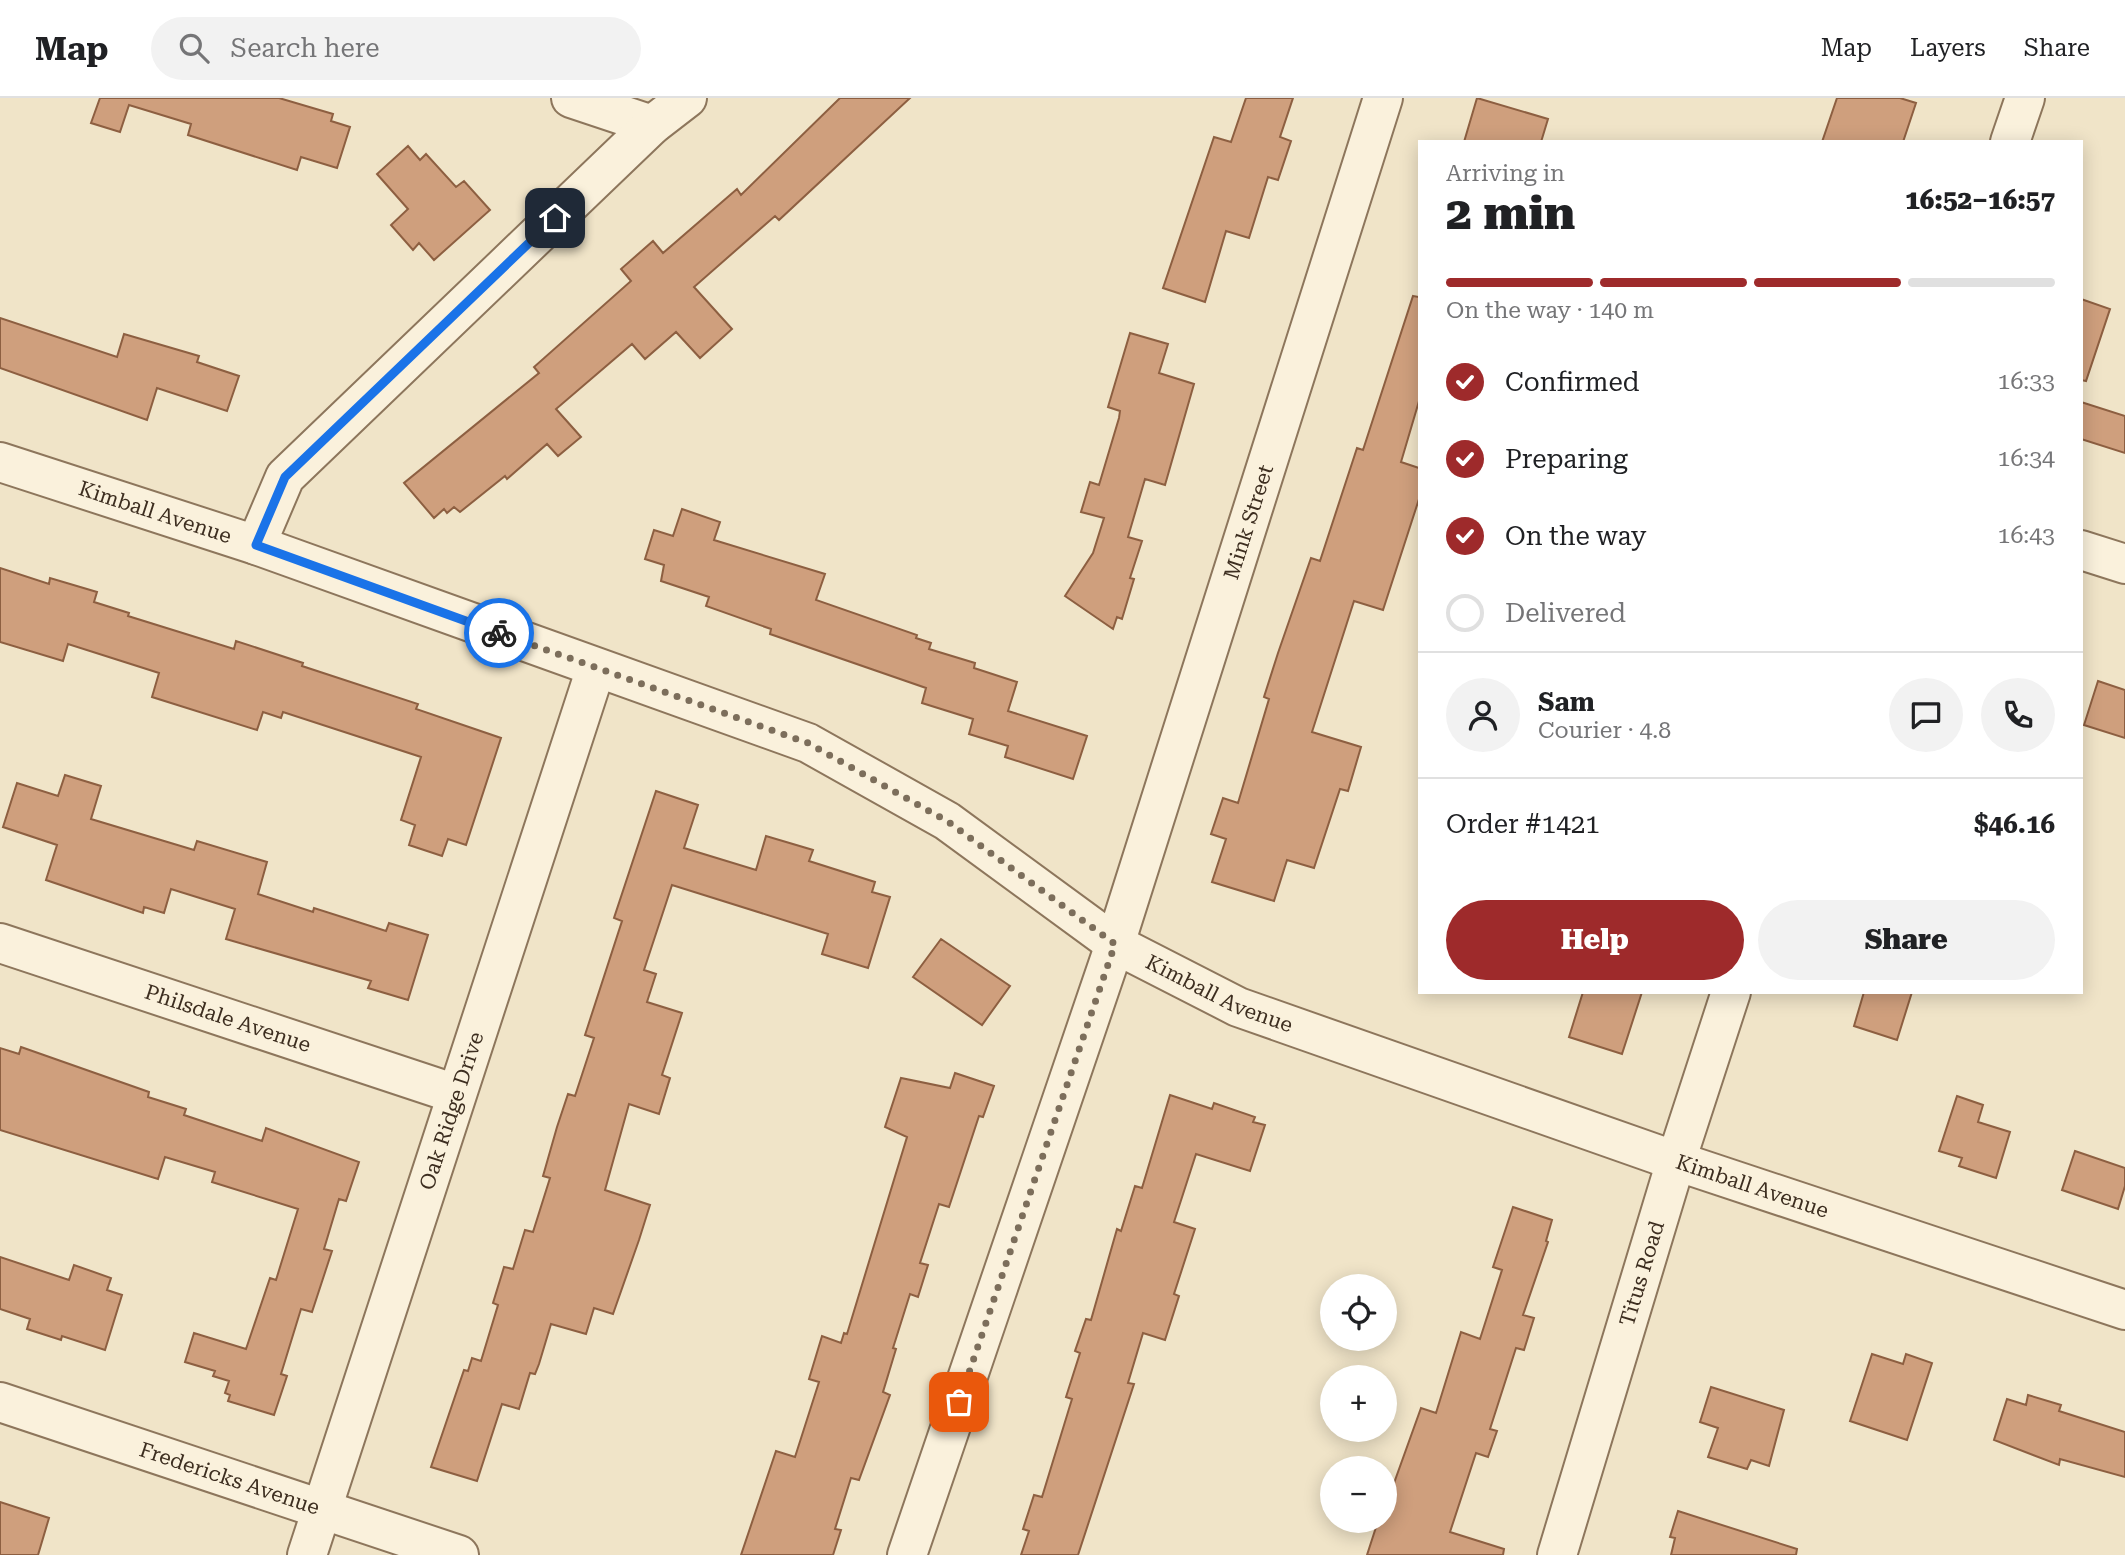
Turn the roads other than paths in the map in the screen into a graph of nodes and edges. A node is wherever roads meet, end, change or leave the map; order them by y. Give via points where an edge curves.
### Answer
1 (571, 98) edge
2 (687, 98) edge
3 (1383, 98) edge
4 (2025, 98) edge
5 (652, 125) junction
6 (2011, 140) edge
7 (0, 462) edge
8 (256, 545) junction
9 (2083, 551) edge
10 (2125, 564) edge
11 (596, 668) junction
12 (0, 943) edge
13 (1115, 944) junction
14 (1730, 994) edge
15 (456, 1094) junction
16 (1676, 1161) junction
17 (2125, 1311) edge
18 (0, 1402) edge
19 (322, 1510) junction
20 (307, 1555) edge
21 (459, 1555) edge
22 (907, 1555) edge
23 (1557, 1555) edge

1 - 5 street
2 - 5 street
3 - 13 street, Mink Street
4 - 6 street
5 - 8 street via 285,477
7 - 8 street, Kimball Avenue
8 - 11 street, Kimball Avenue
9 - 10 street
11 - 13 street, Kimball Avenue via 808,743 947,821
11 - 15 street, Oak Ridge Drive
12 - 15 street, Philsdale Avenue
13 - 16 street, Kimball Avenue via 1238,1007
13 - 22 street, Mink Street
14 - 16 street, Titus Road
15 - 19 street, Oak Ridge Drive
16 - 17 street, Kimball Avenue
16 - 23 street, Titus Road
18 - 19 street, Fredericks Avenue
19 - 20 street, Oak Ridge Drive
19 - 21 street, Fredericks Avenue

